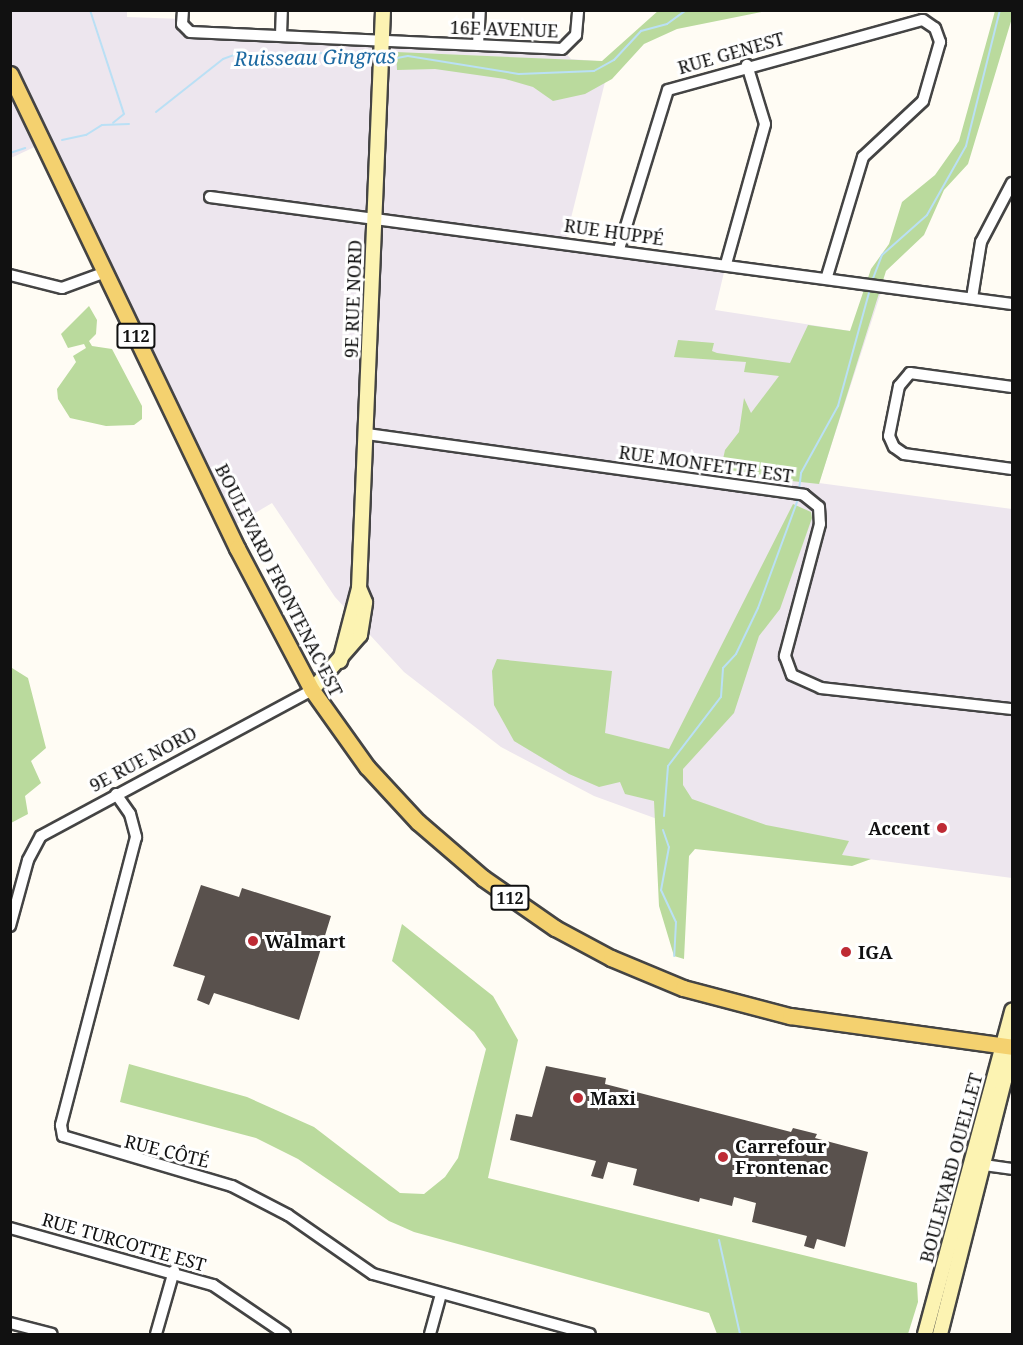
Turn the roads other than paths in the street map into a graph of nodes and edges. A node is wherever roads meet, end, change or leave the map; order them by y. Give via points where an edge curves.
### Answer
1 (183, 10) edge
2 (282, 10) edge
3 (383, 10) edge
4 (480, 10) edge
5 (578, 10) edge
6 (280, 35) junction
7 (478, 45) junction
8 (381, 46) junction
9 (747, 65) junction
10 (10, 74) edge
11 (1012, 183) edge
12 (210, 197) dead end
13 (1007, 203) edge
14 (374, 216) junction
15 (619, 249) junction
16 (726, 264) junction
17 (105, 272) junction
18 (10, 275) edge
19 (827, 276) junction
20 (972, 298) junction
21 (1012, 304) edge
22 (1012, 387) edge
23 (367, 434) junction
24 (1012, 469) edge
25 (312, 690) junction
26 (1012, 709) edge
27 (116, 794) junction
28 (10, 926) edge
29 (1012, 1011) edge
30 (1009, 1048) edge
31 (975, 1164) junction
32 (1012, 1169) edge
33 (10, 1228) edge
34 (174, 1270) junction
35 (441, 1294) junction
36 (10, 1323) edge
37 (932, 1334) edge
38 (52, 1335) edge
39 (156, 1335) edge
40 (285, 1335) edge
41 (430, 1335) edge
42 (590, 1335) edge

1 - 6 street, 16E AVENUE via 186,30
2 - 6 street
3 - 8 street, 9E RUE NORD
4 - 7 street
5 - 7 street, 16E AVENUE via 576,35 569,46
6 - 8 street, 16E AVENUE
7 - 8 street, 16E AVENUE
8 - 14 street, 9E RUE NORD
9 - 15 street, RUE GENEST via 669,90
9 - 16 street via 765,124
9 - 19 street, RUE GENEST via 910,21 930,23 939,42 923,101 862,157
10 - 17 main road, BOULEVARD FRONTENAC EST / 112
11 - 13 street
12 - 14 street, RUE HUPPÉ
13 - 20 street via 981,242
14 - 15 street, RUE HUPPÉ
14 - 23 street, 9E RUE NORD
15 - 16 street, RUE HUPPÉ
16 - 19 street, RUE HUPPÉ
17 - 18 street via 62,288
17 - 25 main road, BOULEVARD FRONTENAC EST / 112 via 237,548
19 - 20 street, RUE HUPPÉ
20 - 21 street, RUE HUPPÉ
22 - 24 street via 915,372 905,376 889,431 894,447 904,454
23 - 25 street, 9E RUE NORD via 359,588 365,602 362,629 340,661
23 - 26 street, RUE MONFETTE EST via 804,495 819,507 820,524 785,656 792,675 821,688
25 - 27 street, 9E RUE NORD
25 - 30 main road, BOULEVARD FRONTENAC EST / 112 via 367,767 418,822 483,878 580,943 656,977 726,1001 819,1021
27 - 28 street, 9E RUE NORD via 33,845
27 - 35 street, RUE CÔTÉ via 130,814 136,837 61,1125 63,1136 232,1186 296,1220 366,1271
29 - 30 street, BOULEVARD OUELLET
30 - 31 street, BOULEVARD OUELLET
31 - 32 street
31 - 37 street, BOULEVARD OUELLET
33 - 34 street, RUE TURCOTTE EST
34 - 39 street
34 - 40 street, RUE TURCOTTE EST via 213,1285
35 - 41 street
35 - 42 street, RUE CÔTÉ
36 - 38 street

